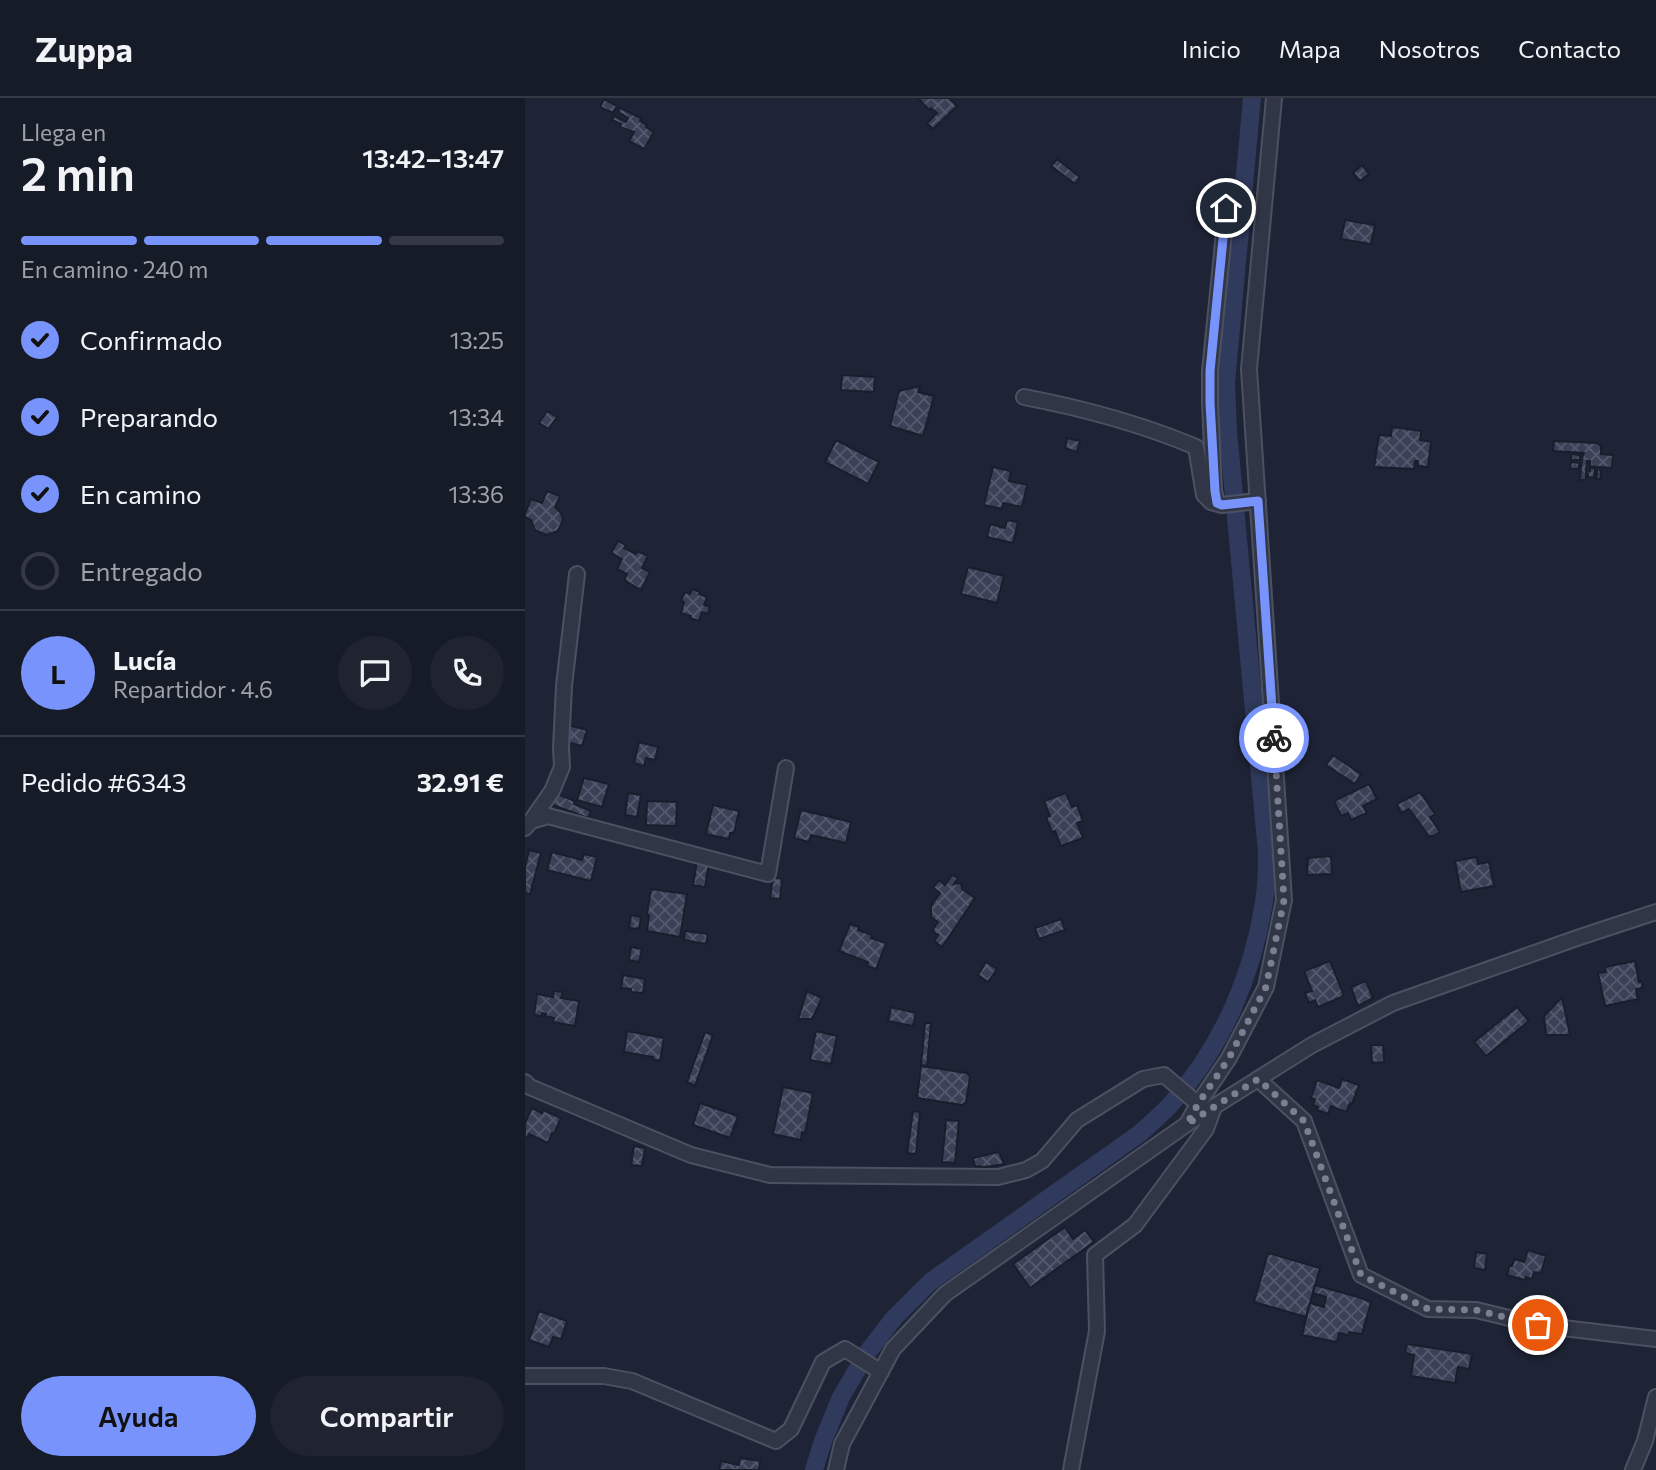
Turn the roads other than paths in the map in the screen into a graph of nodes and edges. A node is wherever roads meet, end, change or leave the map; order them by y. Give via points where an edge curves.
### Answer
1 (1274, 98) edge
2 (1226, 208) dead end
3 (1024, 397) dead end
4 (1258, 501) junction
5 (1219, 504) junction
6 (577, 574) dead end
7 (786, 768) dead end
8 (528, 825) edge
9 (1656, 912) edge
10 (1258, 1079) junction
11 (525, 1082) edge
12 (1198, 1104) junction
13 (1214, 1107) junction
14 (1187, 1124) junction
15 (1656, 1339) edge
16 (881, 1372) junction
17 (525, 1376) edge
18 (1656, 1397) edge
19 (836, 1470) edge
20 (1071, 1470) edge
21 (1633, 1470) edge

1 - 4 street via 1248,369
2 - 5 street via 1210,371
3 - 5 street via 1143,426 1196,447 1204,495
4 - 5 street
4 - 12 street via 1284,900 1266,987 1229,1058
6 - 8 street via 564,686 562,767 552,791
7 - 8 street via 768,874 548,816
9 - 10 street via 1393,1003
10 - 13 street
10 - 15 street via 1304,1121 1361,1275 1428,1309 1476,1310 1538,1325
11 - 12 street via 691,1155 770,1175 998,1177 1042,1161 1077,1120 1143,1079 1164,1076
12 - 14 street
13 - 14 street
13 - 20 street via 1206,1129 1135,1225 1095,1255 1097,1331
14 - 16 street via 945,1294 893,1349
16 - 17 street via 845,1349 823,1362 791,1429 776,1441 632,1381 604,1376
16 - 19 street via 842,1444
18 - 21 street

